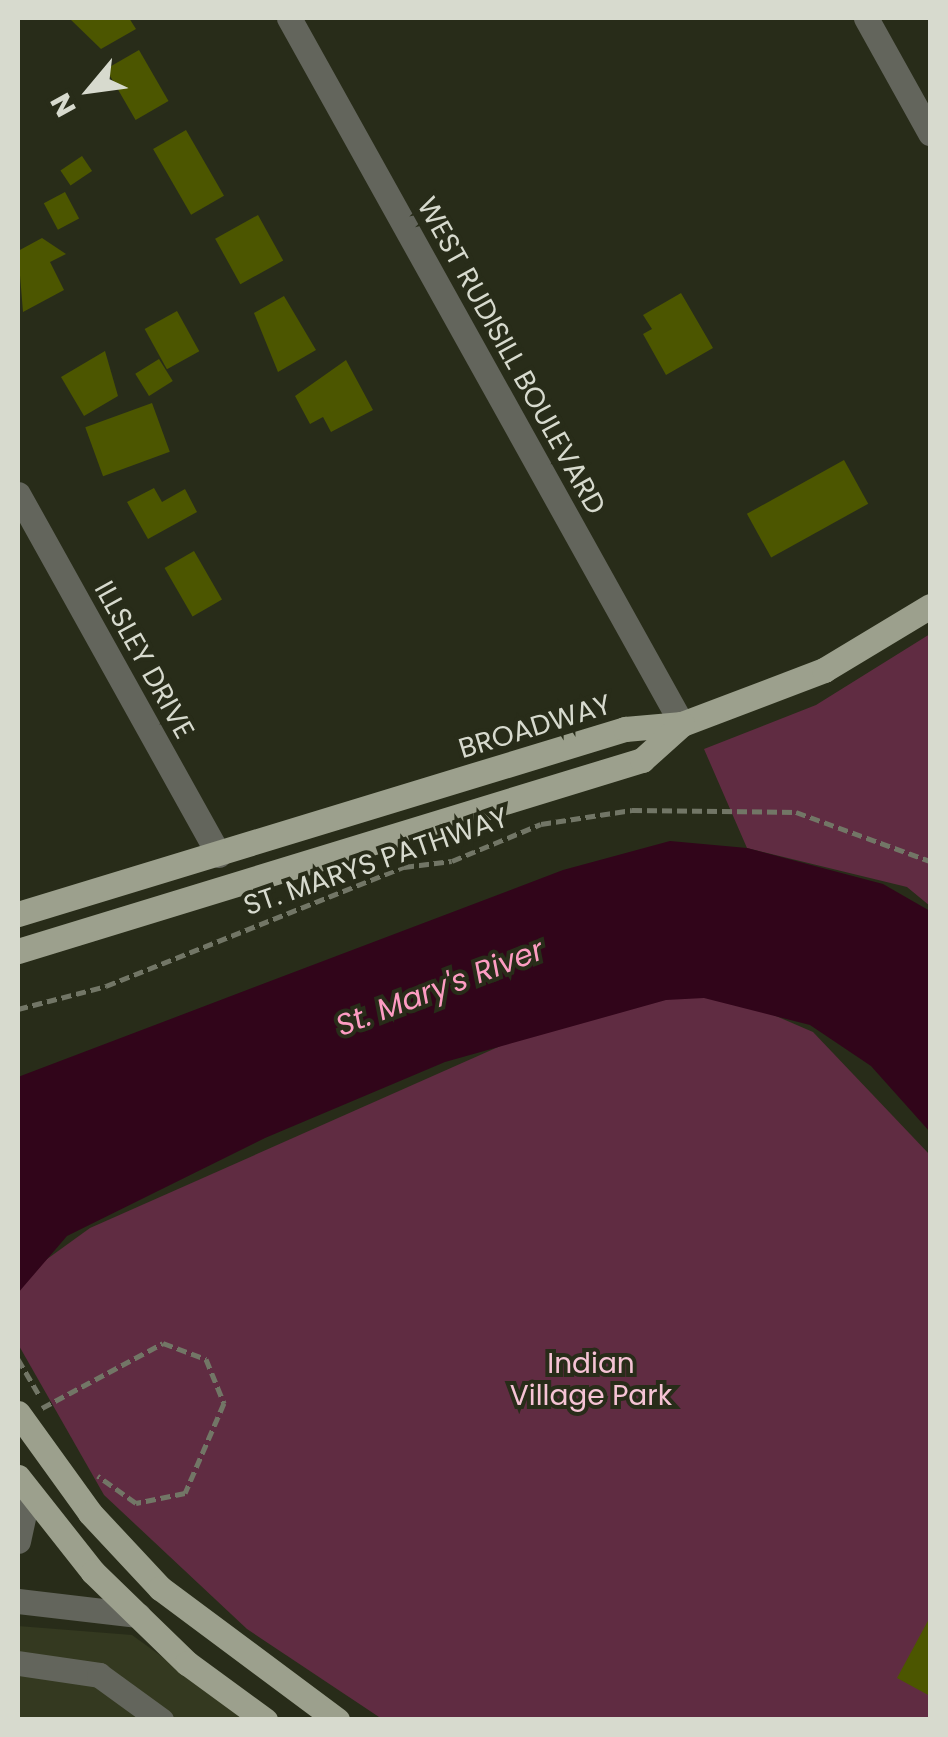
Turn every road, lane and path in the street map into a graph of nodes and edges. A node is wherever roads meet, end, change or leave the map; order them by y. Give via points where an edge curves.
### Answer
1 (288, 18) edge
2 (866, 18) edge
3 (930, 134) edge
4 (18, 494) edge
5 (930, 607) edge
6 (682, 724) junction
7 (218, 856) junction
8 (930, 862) edge
9 (18, 914) edge
10 (18, 951) edge
11 (18, 1008) edge
12 (24, 1414) edge
13 (92, 1470) dead end
14 (23, 1486) edge
15 (18, 1540) edge
16 (18, 1601) edge
17 (138, 1614) junction
18 (18, 1663) edge
19 (160, 1720) edge
20 (265, 1720) edge
21 (338, 1720) edge

1 - 6 street, WEST RUDISILL BOULEVARD
2 - 3 street
4 - 7 street, ILLSLEY DRIVE
5 - 6 main road via 824,670
6 - 7 main road, BROADWAY via 624,730
6 - 10 main road via 626,765
7 - 9 main road, BROADWAY
8 - 11 path, ST. MARYS PATHWAY via 796,812 632,810 541,824 452,860 404,867 106,986
12 - 13 path via 163,1343 206,1359 224,1404 184,1494 136,1503
12 - 21 main road via 50,1463 160,1588
14 - 15 street
14 - 17 main road
16 - 17 street
17 - 20 main road
18 - 19 street via 99,1676

